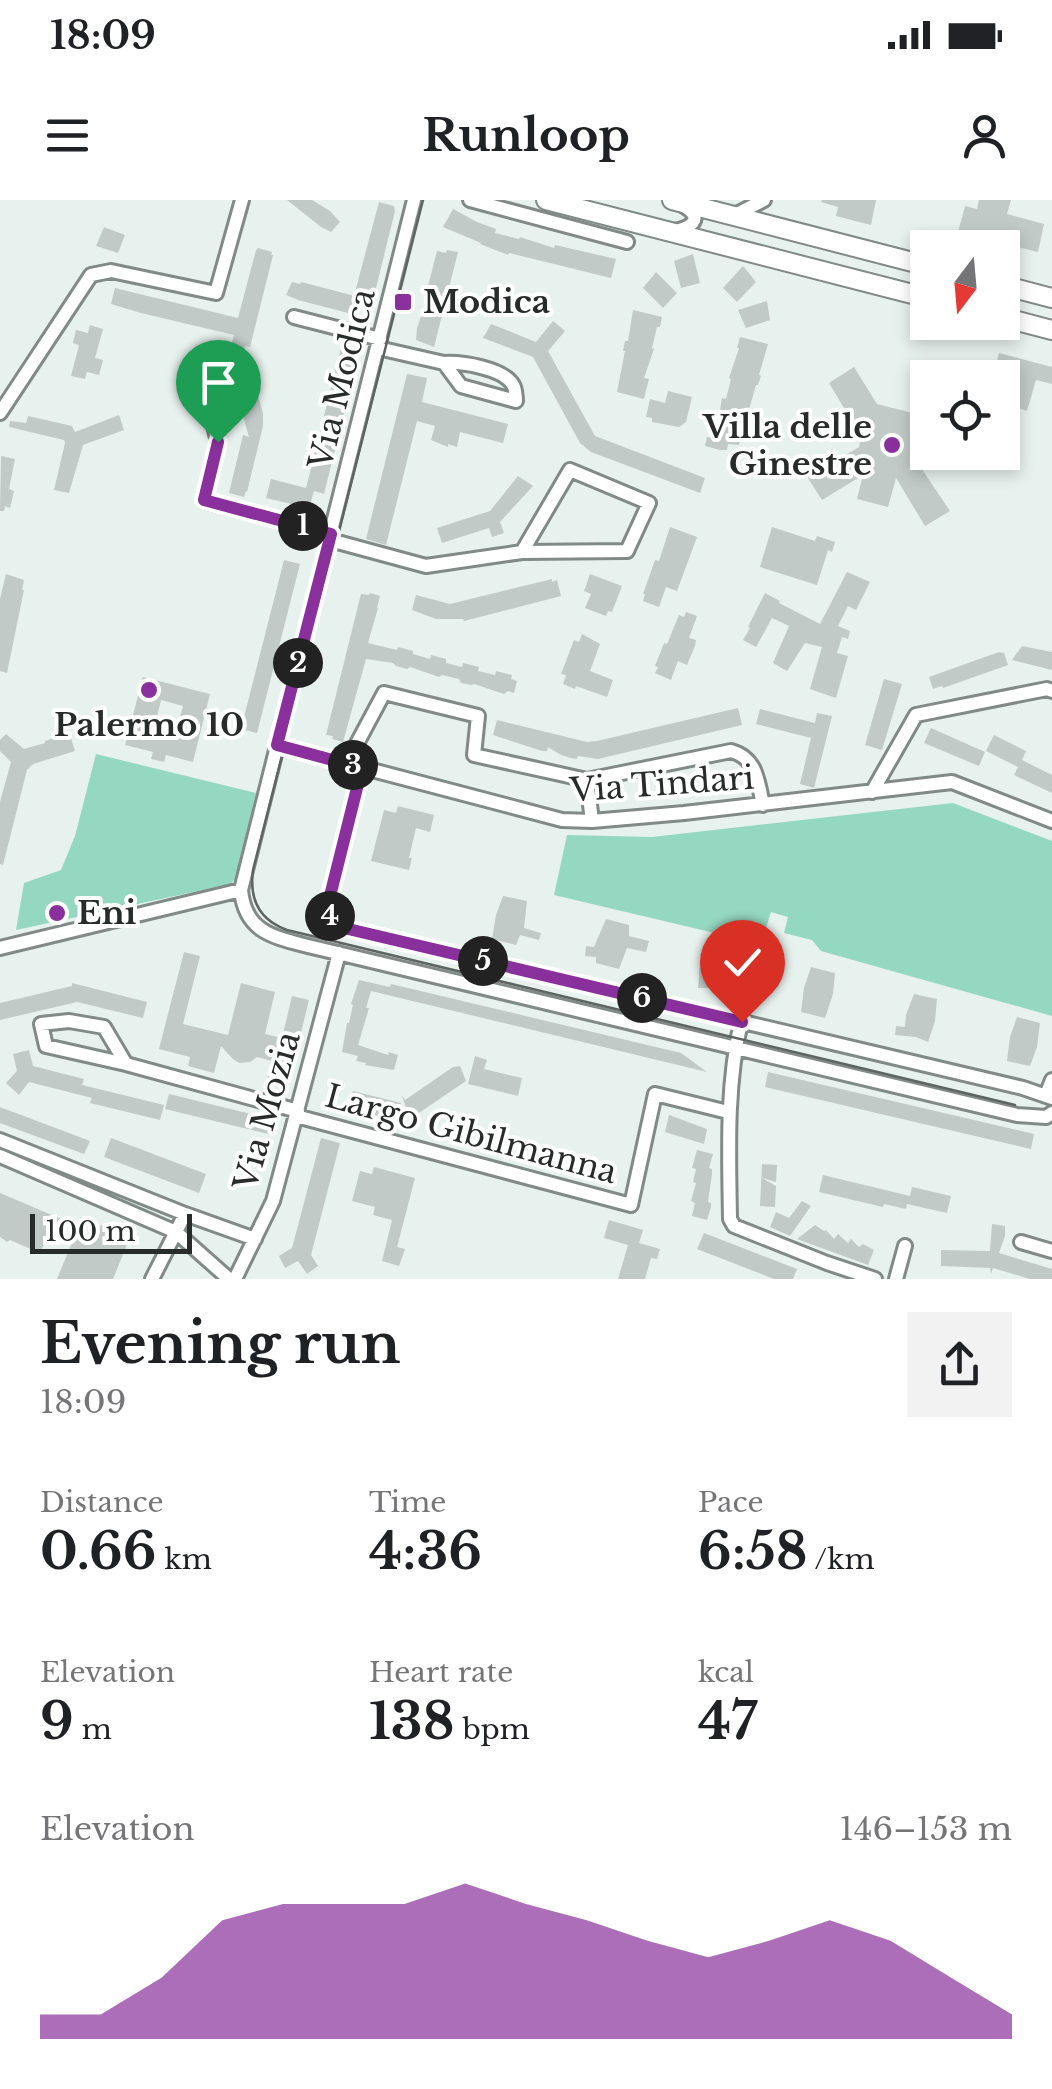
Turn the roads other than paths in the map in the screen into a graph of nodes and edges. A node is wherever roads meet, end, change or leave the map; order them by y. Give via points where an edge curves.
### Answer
1 (242, 200) edge
2 (414, 200) edge
3 (470, 200) edge
4 (546, 200) edge
5 (672, 200) edge
6 (764, 200) edge
7 (732, 216) junction
8 (670, 232) junction
9 (627, 242) dead end
10 (910, 261) edge
11 (1020, 290) edge
12 (910, 293) edge
13 (1052, 298) edge
14 (294, 317) dead end
15 (1020, 322) edge
16 (1052, 330) edge
17 (379, 343) junction
18 (444, 363) junction
19 (201, 374) dead end
20 (0, 413) edge
21 (330, 537) junction
22 (522, 552) junction
23 (1052, 691) edge
24 (277, 745) junction
25 (346, 764) junction
26 (362, 768) junction
27 (587, 780) junction
28 (872, 792) junction
29 (763, 806) junction
30 (592, 820) junction
31 (1052, 822) edge
32 (241, 890) junction
33 (0, 948) edge
34 (339, 953) junction
35 (742, 1022) junction
36 (736, 1048) junction
37 (126, 1064) junction
38 (1052, 1080) edge
39 (1049, 1097) edge
40 (728, 1112) junction
41 (1052, 1112) edge
42 (297, 1113) junction
43 (0, 1140) edge
44 (0, 1156) edge
45 (186, 1214) junction
46 (176, 1232) junction
47 (255, 1239) junction
48 (1021, 1242) dead end
49 (906, 1246) dead end
50 (1052, 1252) edge
51 (152, 1279) edge
52 (232, 1279) edge
53 (875, 1279) edge
54 (896, 1279) edge

1 - 20 street via 216,294 111,271 90,275
2 - 17 street, Via Modica
3 - 9 street
4 - 8 main road
5 - 7 main road
5 - 8 street via 690,210 694,221
6 - 7 street
7 - 10 main road
8 - 12 main road
11 - 13 main road
14 - 17 street
15 - 16 main road
17 - 18 street
17 - 21 street, Via Modica
18 - 18 street via 461,386 516,401 514,386 500,373
19 - 21 street via 218,442 204,500
21 - 22 street via 426,566
21 - 24 street, Via Modica
22 - 22 street via 570,470 649,502 627,551
23 - 28 street via 916,716
24 - 25 street, Via Tindari
24 - 32 street, Via Modica
25 - 26 street, Via Tindari
25 - 27 street via 384,692 478,716 474,755
26 - 30 street, Via Tindari via 562,820
26 - 35 street via 331,892 328,914 334,923
27 - 29 street via 732,751 754,767
27 - 30 street
28 - 29 street, Via Tindari
28 - 31 street, Via Tindari via 952,782
29 - 30 street, Via Tindari
32 - 33 street
32 - 34 street via 251,920 268,935
34 - 36 street
34 - 42 street, Via Mozia
35 - 36 street
35 - 39 street
36 - 40 street
36 - 41 street via 1016,1116
37 - 37 street, Largo Gibilmanna via 104,1027 41,1024 46,1046
37 - 42 street, Largo Gibilmanna
38 - 39 street
40 - 42 street, Largo Gibilmanna via 655,1094 632,1205
40 - 53 street via 734,1226
42 - 47 street, Via Mozia via 273,1201
43 - 45 street
44 - 46 street
45 - 46 street
45 - 47 street
46 - 51 street
46 - 52 street
47 - 52 street, Via Mozia
48 - 50 street
49 - 54 street

